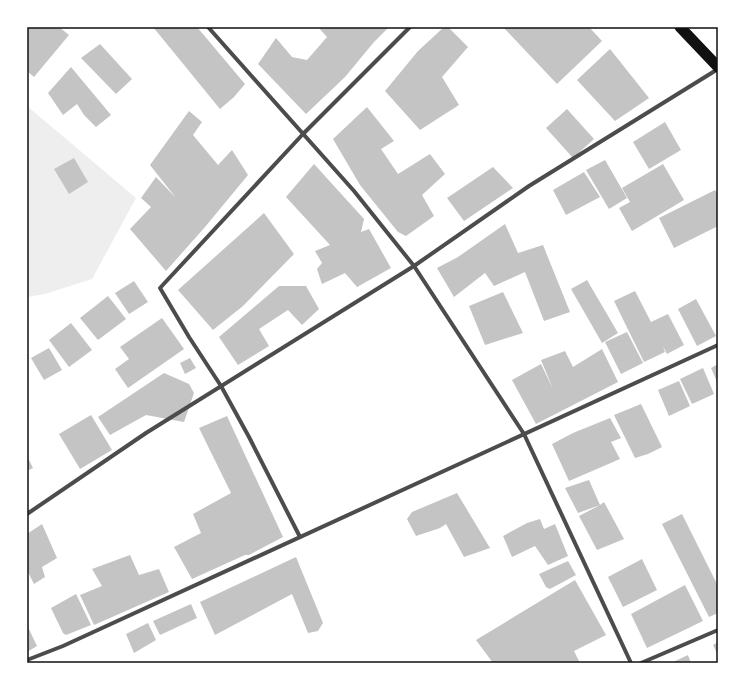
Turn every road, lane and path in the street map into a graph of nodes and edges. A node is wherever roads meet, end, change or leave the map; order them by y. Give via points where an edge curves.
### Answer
1 (208, 27) edge
2 (410, 27) edge
3 (680, 27) edge
4 (718, 68) edge
5 (303, 134) junction
6 (414, 266) junction
7 (718, 345) edge
8 (221, 386) junction
9 (524, 434) junction
10 (27, 514) edge
11 (300, 537) junction
12 (718, 630) edge
13 (27, 660) edge
14 (631, 663) edge
15 (641, 663) edge

1 - 5 street
2 - 5 street
3 - 4 highway
4 - 6 street via 529,186
5 - 6 street via 354,191
5 - 8 street via 160,288
6 - 8 street
6 - 9 street
7 - 9 street
8 - 10 street via 146,433
8 - 11 street
9 - 11 street
9 - 14 street
11 - 13 street via 63,646
12 - 15 street

